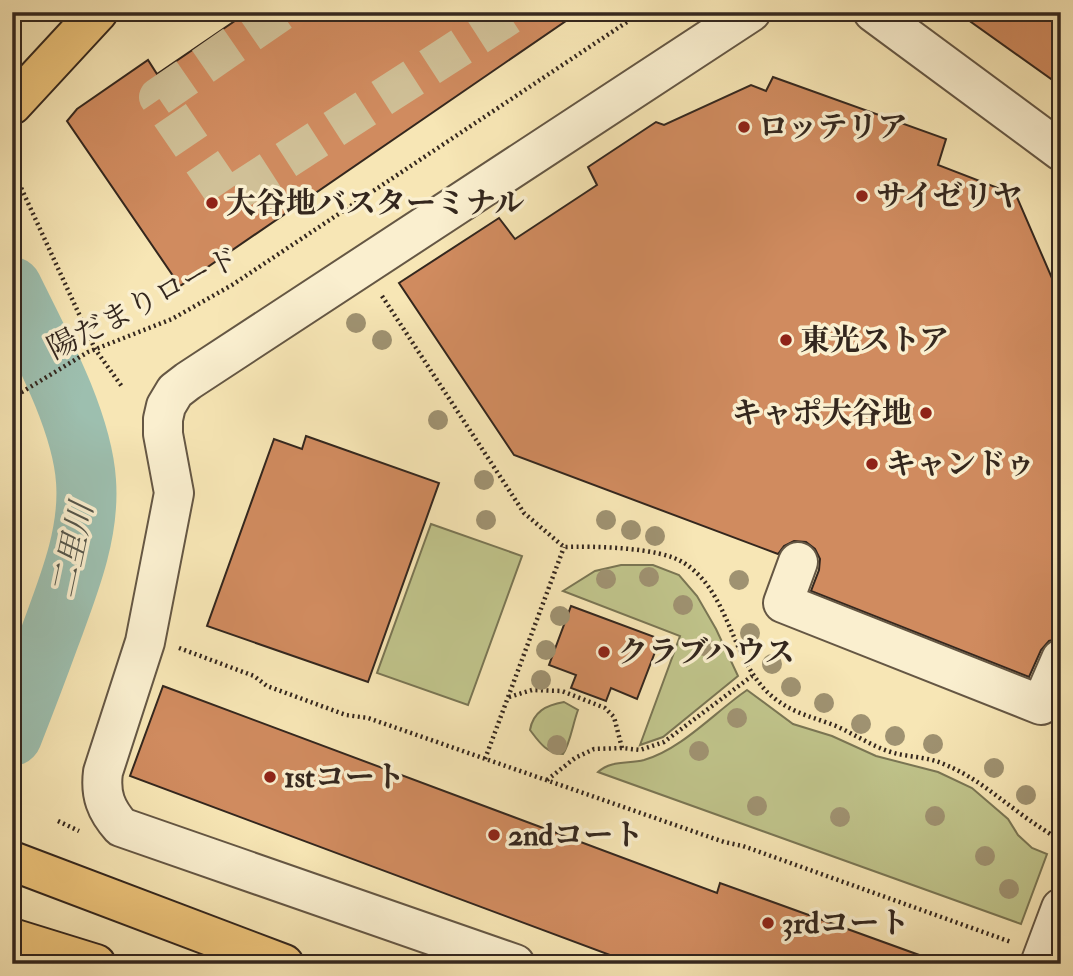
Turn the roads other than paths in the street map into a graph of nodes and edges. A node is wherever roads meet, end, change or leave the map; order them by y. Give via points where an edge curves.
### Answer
1 (98, 12) edge
2 (751, 12) edge
3 (873, 12) edge
4 (12, 105) edge
5 (1061, 151) edge
6 (797, 562) dead end
7 (1061, 659) edge
8 (12, 861) edge
9 (1061, 908) edge
10 (12, 937) edge
11 (1031, 955) edge
12 (96, 964) edge
13 (284, 964) edge
14 (515, 964) edge

1 - 4 main road
2 - 14 street via 188,381 166,406 163,434 174,494 145,642 103,772 101,787 111,816 121,828
3 - 5 street
6 - 7 street via 783,603 978,674 1041,705
8 - 13 main road
9 - 11 street
10 - 12 main road

